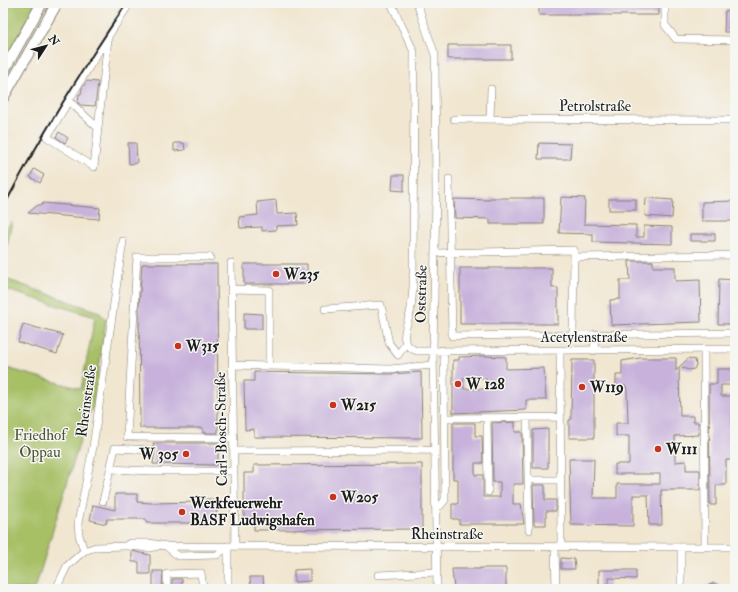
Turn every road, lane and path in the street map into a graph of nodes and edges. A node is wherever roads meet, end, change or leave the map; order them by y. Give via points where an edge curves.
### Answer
1 (42, 3) edge
2 (57, 3) edge
3 (130, 3) edge
4 (391, 3) edge
5 (417, 3) edge
6 (665, 3) edge
7 (108, 35) junction
8 (735, 40) edge
9 (3, 72) edge
10 (490, 89) dead end
11 (3, 98) edge
12 (69, 101) junction
13 (454, 119) dead end
14 (490, 119) junction
15 (735, 120) edge
16 (98, 128) junction
17 (449, 180) dead end
18 (123, 241) dead end
19 (450, 252) junction
20 (434, 253) junction
21 (735, 255) edge
22 (574, 257) junction
23 (210, 258) dead end
24 (230, 263) dead end
25 (231, 289) junction
26 (325, 309) dead end
27 (735, 333) edge
28 (595, 334) junction
29 (573, 335) junction
30 (406, 343) junction
31 (704, 349) junction
32 (735, 349) edge
33 (433, 350) junction
34 (442, 350) junction
35 (560, 351) junction
36 (594, 351) junction
37 (398, 355) junction
38 (233, 365) junction
39 (433, 365) junction
40 (269, 366) junction
41 (398, 368) junction
42 (560, 417) junction
43 (445, 418) junction
44 (487, 418) junction
45 (527, 418) junction
46 (234, 438) junction
47 (150, 450) dead end
48 (434, 450) junction
49 (234, 451) junction
50 (110, 469) junction
51 (234, 471) junction
52 (528, 480) junction
53 (560, 480) junction
54 (488, 492) dead end
55 (103, 502) dead end
56 (436, 506) junction
57 (529, 530) dead end
58 (232, 546) junction
59 (705, 546) junction
60 (735, 546) edge
61 (436, 547) junction
62 (558, 547) junction
63 (681, 547) junction
64 (84, 551) junction
65 (436, 572) junction
66 (378, 575) dead end
67 (56, 589) edge
68 (167, 589) edge
69 (203, 589) edge
70 (228, 589) edge
71 (437, 589) edge
72 (556, 589) edge
73 (681, 589) edge

1 - 9 highway
2 - 11 highway
3 - 7 street
4 - 30 street via 414,52 413,287 411,311 404,335
5 - 20 street, Oststraße via 435,55
6 - 8 street via 665,25 676,39
7 - 12 street
7 - 16 street
10 - 14 street
12 - 16 street
12 - 16 street via 47,138 94,167
13 - 14 street, Petrolstraße
14 - 15 street, Petrolstraße
17 - 19 street
18 - 64 street, Rheinstraße via 93,448 78,523
19 - 20 street
19 - 22 street via 574,250
19 - 29 street via 452,336
20 - 33 street, Oststraße
21 - 22 street
22 - 29 street
23 - 46 street via 136,257 127,437
24 - 25 street, Carl-Bosch-Straße
25 - 38 street, Carl-Bosch-Straße
25 - 40 street via 269,290
26 - 37 street via 381,305 389,343
27 - 28 street
28 - 29 street
28 - 36 street
30 - 33 street, Acetylenstraße via 417,351
30 - 37 street
31 - 32 street, Acetylenstraße
31 - 36 street, Acetylenstraße
31 - 59 street
33 - 34 street, Acetylenstraße
33 - 39 street, Oststraße
34 - 35 street, Acetylenstraße
34 - 43 street
35 - 36 street, Acetylenstraße
35 - 42 street
37 - 41 street
38 - 40 street
38 - 46 street, Carl-Bosch-Straße
39 - 41 street
39 - 48 street, Oststraße
40 - 41 street
42 - 45 street
42 - 53 street
43 - 44 street
43 - 56 street via 445,500 440,506
44 - 45 street
44 - 54 street
45 - 52 street
46 - 49 street, Carl-Bosch-Straße
47 - 50 street via 115,448
48 - 49 street
48 - 56 street, Oststraße
49 - 51 street, Carl-Bosch-Straße
50 - 51 street
50 - 55 street
51 - 58 street, Carl-Bosch-Straße
52 - 53 street
52 - 57 street
53 - 62 street
56 - 61 street, Oststraße
58 - 61 street, Rheinstraße
58 - 64 street, Rheinstraße via 139,545 96,547
58 - 70 street, Carl-Bosch-Straße
59 - 60 street, Rheinstraße
59 - 63 street, Rheinstraße
61 - 62 street, Rheinstraße
61 - 65 street, Oststraße
62 - 63 street, Rheinstraße
62 - 72 street
63 - 73 street
64 - 67 street via 67,566
65 - 66 street
65 - 71 street, Oststraße
68 - 69 street via 167,574 201,573

